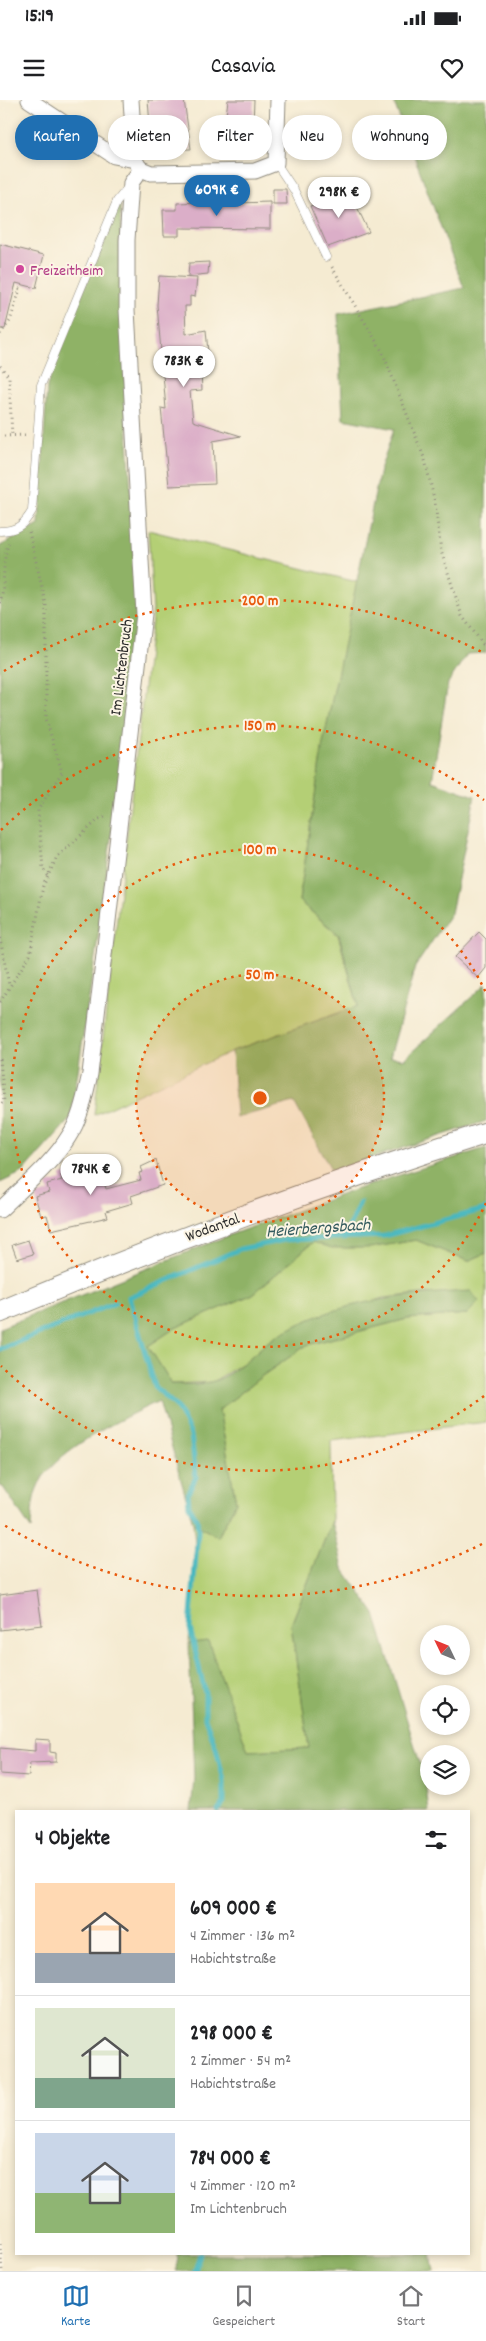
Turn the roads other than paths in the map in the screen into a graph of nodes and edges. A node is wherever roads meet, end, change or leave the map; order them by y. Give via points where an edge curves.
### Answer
1 (29, 100) edge
2 (131, 100) edge
3 (278, 100) edge
4 (276, 163) junction
5 (138, 165) junction
6 (131, 183) junction
7 (326, 257) road end
8 (0, 531) edge
9 (486, 1133) edge
10 (0, 1210) edge
11 (0, 1312) edge

1 - 5 street via 114,156
2 - 5 street
3 - 4 street
4 - 5 street via 256,171 151,173
4 - 7 lane via 294,190
5 - 6 street
6 - 8 lane via 117,201 41,385 32,511 27,521 13,530
6 - 10 street, Im Lichtenbruch via 127,310 144,614 90,1074 83,1106 69,1136 41,1170
9 - 11 main road, Wodantal via 206,1228

